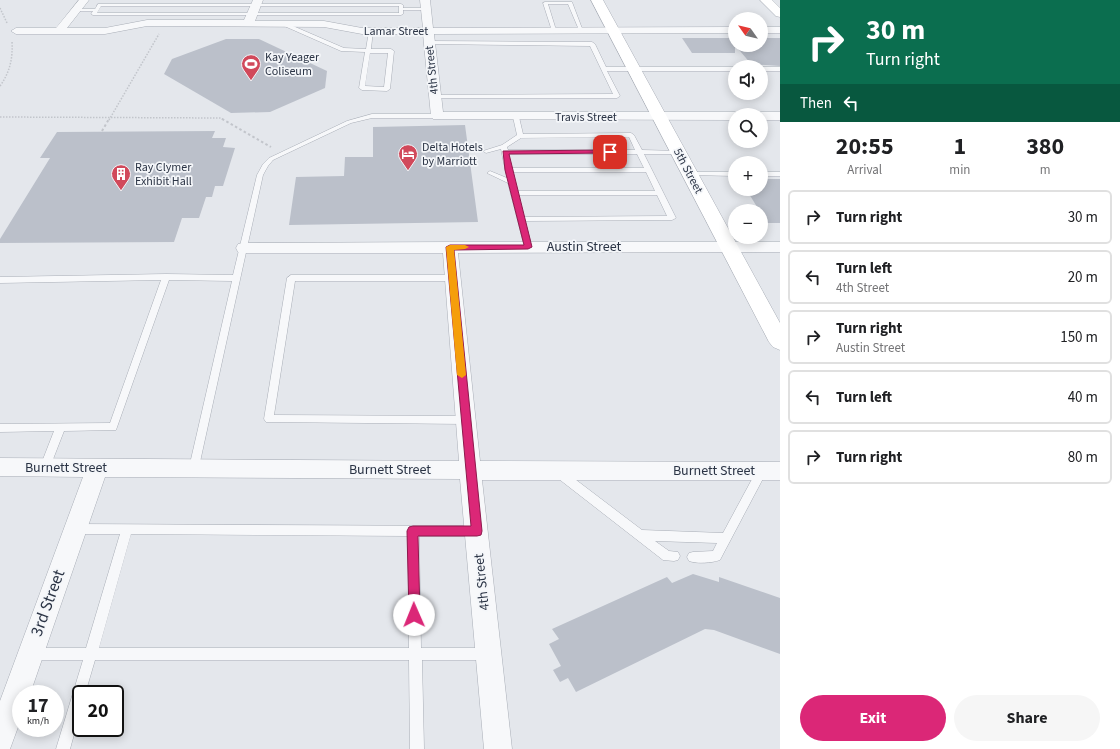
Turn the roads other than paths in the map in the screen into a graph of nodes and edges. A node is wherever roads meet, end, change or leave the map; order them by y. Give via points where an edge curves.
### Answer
1 (84, 0) edge
2 (596, 0) edge
3 (766, 0) edge
4 (257, 2) edge
5 (425, 5) edge
6 (401, 9) junction
7 (76, 10) junction
8 (96, 10) junction
9 (780, 14) edge
10 (250, 19) junction
11 (284, 24) junction
12 (554, 30) junction
13 (581, 30) junction
14 (612, 30) junction
15 (728, 30) edge
16 (768, 30) edge
17 (780, 30) edge
18 (58, 31) junction
19 (371, 31) junction
20 (427, 31) junction
21 (12, 32) road end
22 (429, 43) junction
23 (368, 51) junction
24 (604, 69) junction
25 (634, 69) junction
26 (728, 69) edge
27 (768, 69) edge
28 (780, 69) edge
29 (435, 96) junction
30 (437, 116) junction
31 (660, 116) junction
32 (728, 116) edge
33 (768, 116) edge
34 (780, 116) edge
35 (516, 117) junction
36 (520, 136) junction
37 (504, 149) junction
38 (486, 151) dead end
39 (640, 152) junction
40 (678, 152) junction
41 (508, 170) junction
42 (648, 170) junction
43 (490, 173) dead end
44 (690, 174) junction
45 (728, 174) edge
46 (768, 174) edge
47 (780, 174) edge
48 (511, 182) junction
49 (514, 193) junction
50 (660, 193) junction
51 (521, 219) junction
52 (728, 246) junction
53 (450, 247) junction
54 (528, 247) junction
55 (780, 247) edge
56 (244, 248) junction
57 (166, 277) junction
58 (238, 278) junction
59 (453, 278) junction
60 (0, 280) edge
61 (779, 340) edge
62 (466, 420) junction
63 (0, 428) edge
64 (60, 429) junction
65 (0, 467) edge
66 (45, 468) junction
67 (96, 468) junction
68 (194, 468) junction
69 (470, 471) junction
70 (557, 471) junction
71 (771, 471) edge
72 (75, 528) junction
73 (127, 529) junction
74 (413, 531) junction
75 (477, 531) junction
76 (640, 535) junction
77 (725, 538) junction
78 (674, 556) dead end
79 (694, 557) dead end
80 (30, 654) junction
81 (91, 654) junction
82 (415, 654) junction
83 (489, 654) junction
84 (0, 739) edge
85 (63, 749) edge
86 (417, 749) edge
87 (498, 749) edge

1 - 7 street
2 - 14 main road, 5th Street
3 - 9 main road
4 - 6 lane via 401,5
4 - 8 lane via 100,5
4 - 10 street
5 - 6 lane
5 - 20 street, 4th Street
6 - 10 lane via 401,14
7 - 8 lane
7 - 18 street
8 - 10 lane via 93,14
10 - 11 street, Lamar Street
10 - 18 street, Lamar Street via 140,24 105,31
11 - 19 street, Lamar Street via 324,24 355,31
11 - 23 lane via 343,50
12 - 13 street, Lamar Street
12 - 13 lane via 545,3 570,3
12 - 20 street, Lamar Street
13 - 14 street, Lamar Street
14 - 15 street, Lamar Street
14 - 25 main road, 5th Street
16 - 17 street
18 - 21 street, Lamar Street
19 - 20 street, Lamar Street
19 - 23 lane
20 - 22 street, 4th Street
22 - 24 lane via 592,44
22 - 29 street, 4th Street
23 - 23 lane via 362,88 387,89 391,51
24 - 25 lane
24 - 29 lane via 617,96
25 - 26 lane
25 - 31 main road, 5th Street
27 - 28 lane
29 - 30 street, 4th Street
30 - 35 street, Travis Street
30 - 56 lane via 361,118 282,154 265,165 260,175
31 - 32 street, Travis Street
31 - 35 street, Travis Street
31 - 40 main road, 5th Street
33 - 34 street
35 - 36 lane
36 - 37 lane
36 - 39 lane via 631,135
37 - 38 lane
37 - 39 lane
37 - 41 lane
39 - 40 lane
39 - 42 lane
40 - 44 main road, 5th Street
41 - 42 lane
41 - 48 lane
42 - 50 lane
43 - 48 lane
44 - 45 lane
44 - 52 main road, 5th Street
46 - 47 lane
48 - 49 lane
49 - 50 lane
49 - 51 lane
50 - 51 lane via 672,218
51 - 54 lane
52 - 54 street, Austin Street
52 - 55 street, Austin Street
52 - 61 main road, 5th Street
53 - 54 street, Austin Street
53 - 56 street, Austin Street
53 - 59 street, 4th Street
56 - 58 lane
57 - 58 lane
57 - 60 lane
57 - 64 lane via 113,427
58 - 68 lane
59 - 62 street, 4th Street
59 - 62 lane via 291,278 269,419
62 - 69 street, 4th Street
63 - 64 lane
64 - 66 lane
65 - 66 street, Burnett Street
66 - 67 street, Burnett Street
67 - 68 street, Burnett Street
67 - 72 street, 3rd Street
68 - 69 street, Burnett Street
69 - 70 street, Burnett Street
69 - 75 street, 4th Street
70 - 71 street, Burnett Street
70 - 76 lane
71 - 77 lane
72 - 73 lane
72 - 80 street, 3rd Street
73 - 74 lane
73 - 81 lane
74 - 75 lane
74 - 82 lane
75 - 83 street, 4th Street
76 - 77 lane
76 - 78 lane via 667,556
77 - 79 lane via 716,556
80 - 81 lane
80 - 84 street, 3rd Street
81 - 82 lane
81 - 85 lane
82 - 83 lane
82 - 86 lane
83 - 87 street, 4th Street

